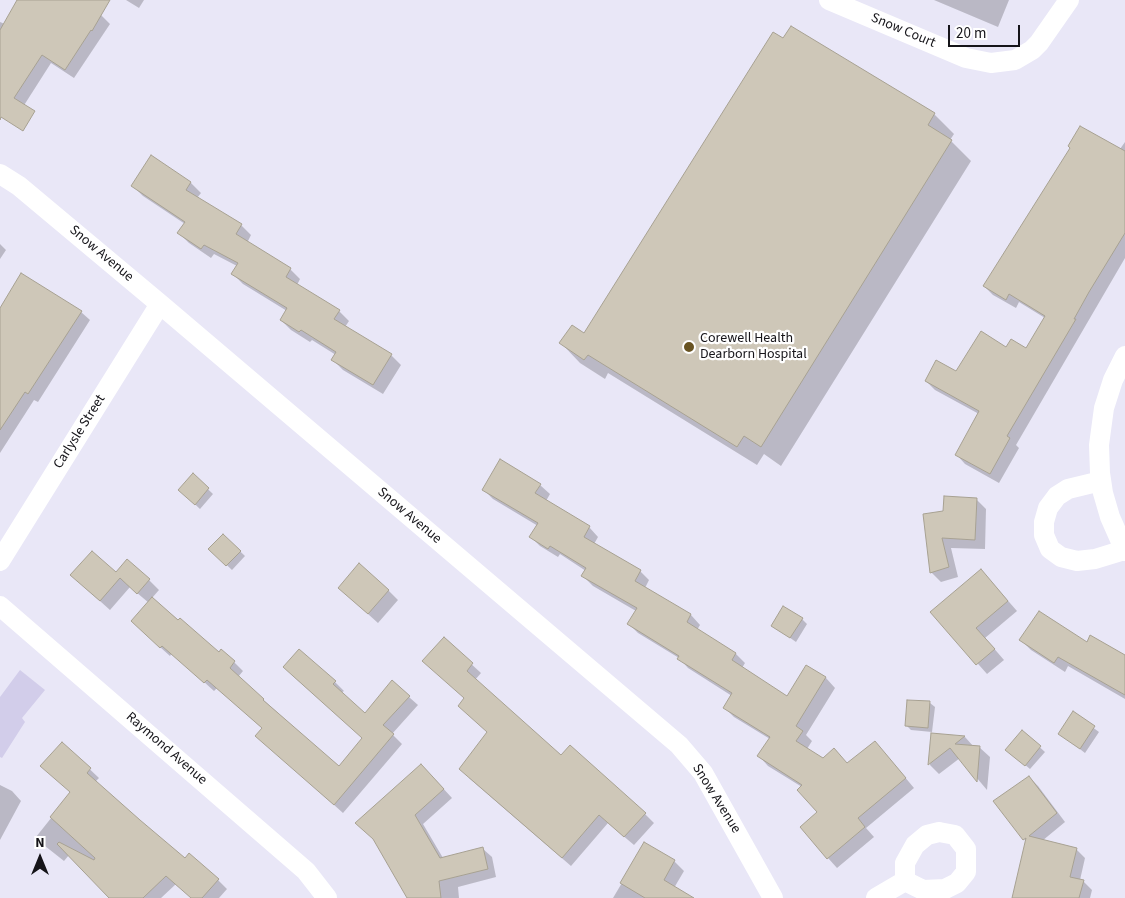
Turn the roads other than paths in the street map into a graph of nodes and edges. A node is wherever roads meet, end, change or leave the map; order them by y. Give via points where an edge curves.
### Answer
1 (829, 0) edge
2 (1068, 0) edge
3 (0, 174) edge
4 (160, 304) junction
5 (1125, 356) edge
6 (1101, 481) junction
7 (1125, 550) edge
8 (0, 561) edge
9 (0, 606) edge
10 (905, 881) dead end
11 (327, 898) edge
12 (773, 898) edge
13 (876, 898) edge

1 - 2 street, Snow Court via 966,58 991,62 1015,60 1032,50
3 - 4 street, Snow Avenue via 19,186
4 - 8 street, Carlysle Street
4 - 12 street, Snow Avenue via 679,745 703,773
5 - 6 street via 1104,408 1099,445
6 - 7 street via 1110,517
6 - 7 street via 1068,489 1057,496 1048,508 1044,535 1050,549 1061,557 1077,561
9 - 11 street, Raymond Avenue via 306,871
10 - 13 street

